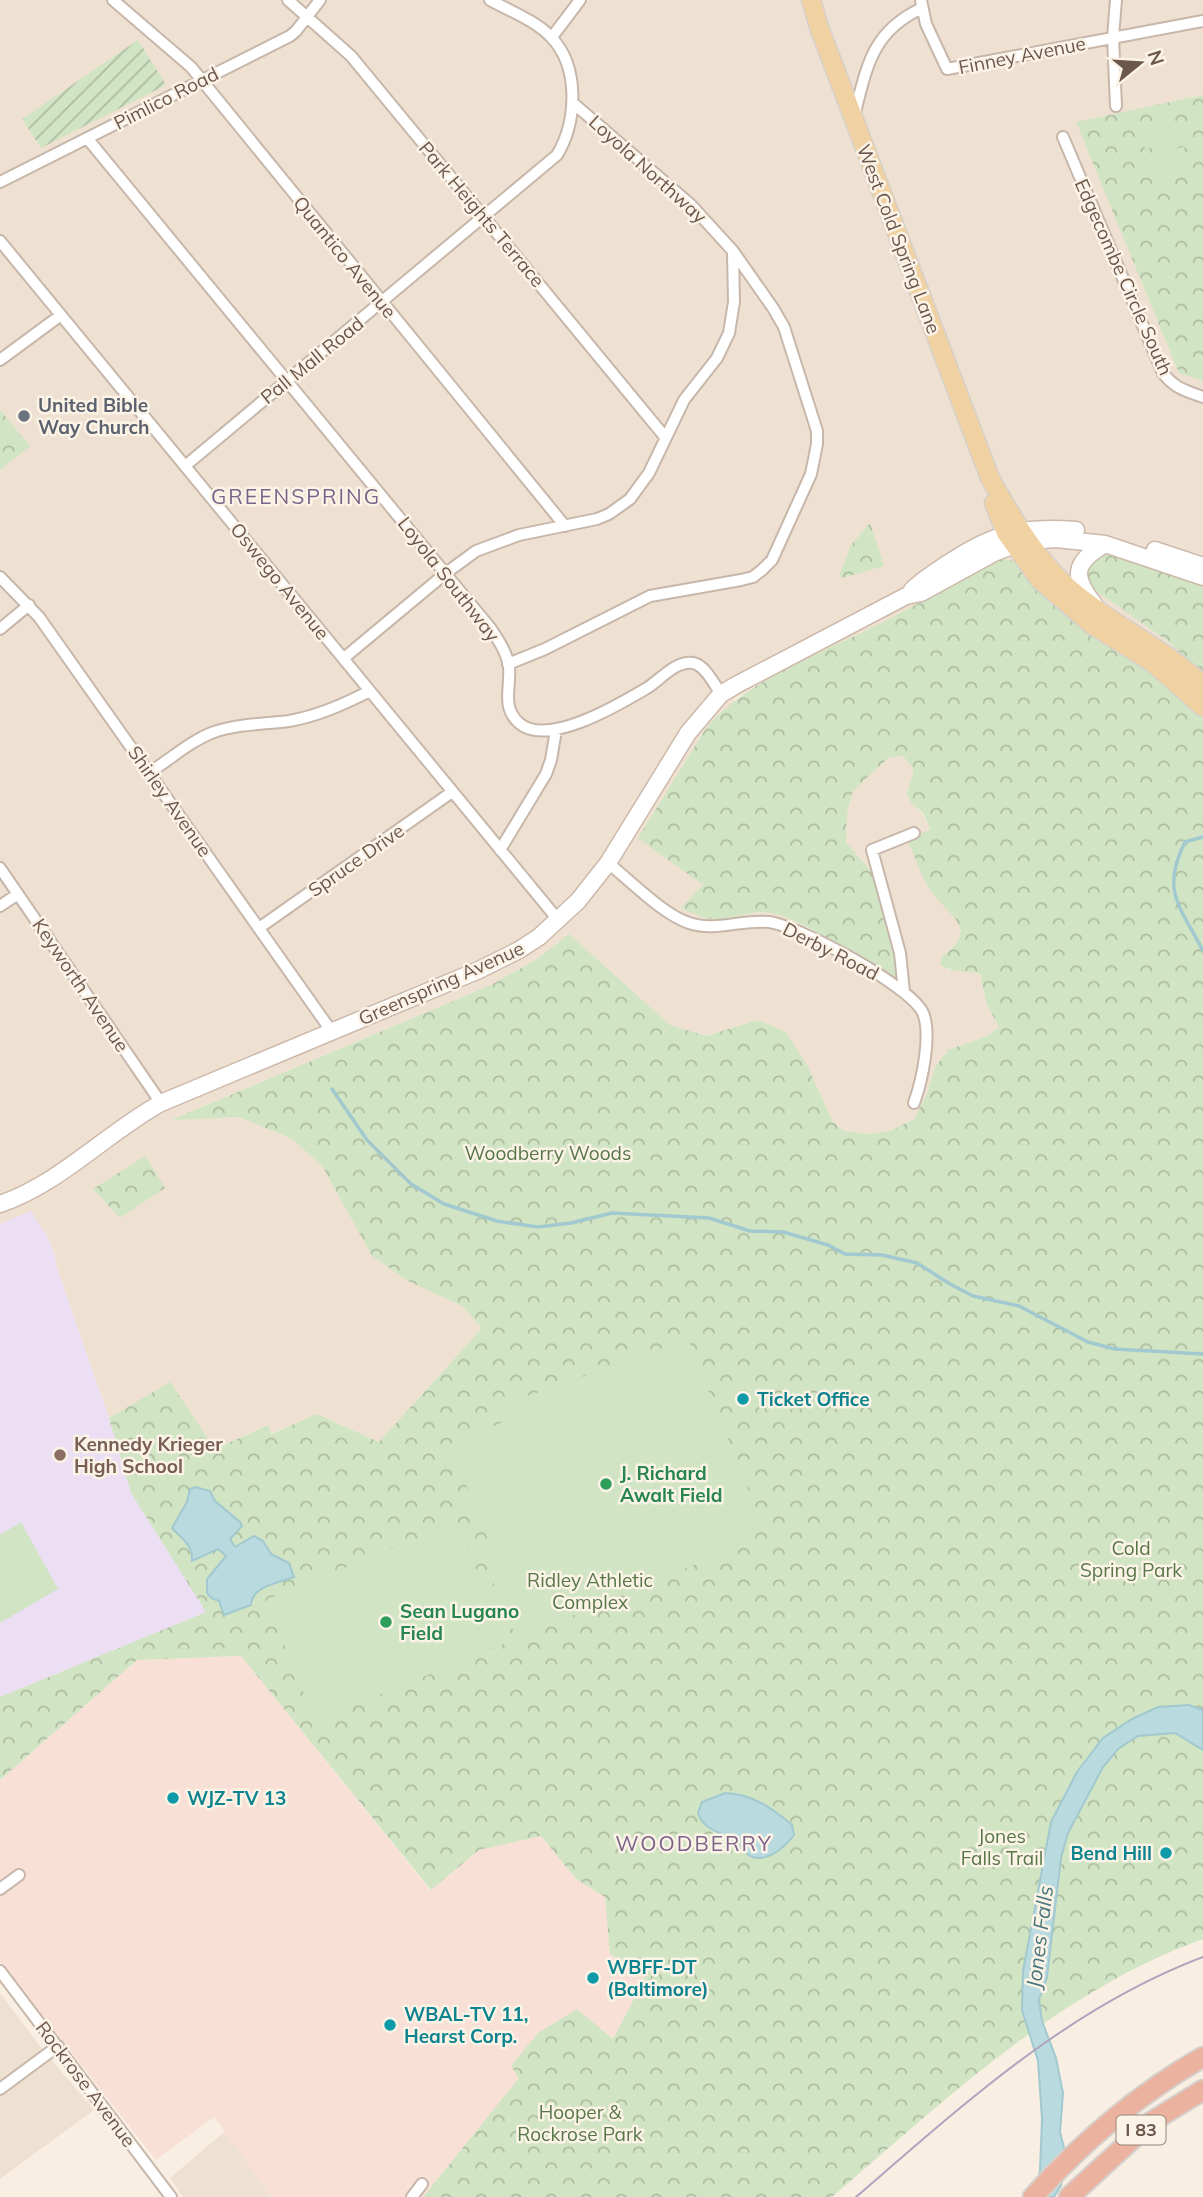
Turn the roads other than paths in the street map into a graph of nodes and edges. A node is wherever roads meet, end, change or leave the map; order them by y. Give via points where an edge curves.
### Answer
1 (113, 0) edge
2 (288, 0) edge
3 (320, 0) edge
4 (491, 0) edge
5 (580, 0) edge
6 (811, 0) edge
7 (1116, 0) edge
8 (921, 4) edge
9 (308, 16) junction
10 (1203, 21) edge
11 (552, 37) junction
12 (1113, 37) junction
13 (202, 80) junction
14 (573, 103) junction
15 (1116, 106) dead end
16 (853, 117) junction
17 (1063, 137) dead end
18 (87, 138) junction
19 (0, 182) edge
20 (485, 217) junction
21 (0, 241) edge
22 (733, 251) junction
23 (383, 303) junction
24 (61, 315) junction
25 (0, 360) edge
26 (287, 380) junction
27 (1203, 397) edge
28 (665, 437) junction
29 (185, 466) junction
30 (565, 526) junction
31 (1017, 537) junction
32 (1105, 544) junction
33 (1203, 566) edge
34 (446, 573) junction
35 (0, 577) edge
36 (1203, 578) edge
37 (29, 605) junction
38 (1100, 612) junction
39 (0, 629) edge
40 (344, 658) junction
41 (508, 664) junction
42 (1203, 685) edge
43 (370, 691) junction
44 (721, 694) junction
45 (1203, 707) edge
46 (556, 730) junction
47 (149, 772) junction
48 (452, 792) junction
49 (914, 833) dead end
50 (500, 850) junction
51 (608, 863) junction
52 (0, 868) edge
53 (18, 894) junction
54 (0, 906) edge
55 (559, 921) junction
56 (259, 928) junction
57 (904, 992) junction
58 (332, 1032) junction
59 (161, 1103) junction
60 (914, 1103) dead end
61 (0, 1204) edge
62 (19, 1875) dead end
63 (0, 1889) edge
64 (0, 1972) edge
65 (58, 2046) junction
66 (1203, 2057) edge
67 (0, 2089) edge
68 (1203, 2090) edge
69 (422, 2184) dead end
70 (171, 2197) edge
71 (412, 2197) edge
72 (1033, 2197) edge
73 (1069, 2197) edge

1 - 13 street, Quantico Avenue
2 - 9 street, Park Heights Terrace
3 - 9 street, Pimlico Road
4 - 11 street
5 - 11 street
6 - 16 main road, West Cold Spring Lane
7 - 12 street
8 - 12 street, Finney Avenue via 947,69
8 - 16 street via 888,29 879,43 866,69
9 - 13 street, Pimlico Road via 290,36
9 - 20 street, Park Heights Terrace via 351,56
10 - 12 street, Finney Avenue
11 - 14 street, Loyola Northway via 567,69
12 - 15 street
13 - 18 street, Pimlico Road
13 - 23 street, Quantico Avenue
14 - 20 street, Pall Mall Road via 568,135 557,155
14 - 22 street, Loyola Northway via 690,204
16 - 31 main road, West Cold Spring Lane via 990,478
17 - 27 street, Edgecombe Circle South via 1163,373 1172,385
18 - 19 street, Pimlico Road
18 - 26 street, Loyola Southway
20 - 23 street, Pall Mall Road
20 - 28 street, Park Heights Terrace
21 - 24 street, Oswego Avenue
22 - 28 street via 729,333
22 - 41 street, Loyola Northway via 784,327 817,431 811,474 772,559 753,577 650,596
23 - 26 street, Pall Mall Road
23 - 30 street, Quantico Avenue
24 - 25 street
24 - 29 street, Oswego Avenue
26 - 29 street, Pall Mall Road
26 - 34 street, Loyola Southway
28 - 30 street via 649,473 630,499 610,514
29 - 40 street, Oswego Avenue
30 - 34 street via 499,541 465,557
31 - 32 main road, Greenspring Avenue
31 - 33 main road, Greenspring Avenue via 1052,528 1104,533
31 - 38 main road, West Cold Spring Lane
31 - 44 main road, Greenspring Avenue via 920,593 906,596
31 - 45 main road, West Cold Spring Lane via 1040,580 1065,604 1152,662
32 - 36 main road, Greenspring Avenue
32 - 38 main road via 1082,561 1079,576
34 - 40 street
34 - 41 street, Loyola Southway via 499,640
35 - 37 street, Shirley Avenue
37 - 39 street
37 - 47 street, Shirley Avenue
38 - 42 main road, West Cold Spring Lane via 1161,649
40 - 43 street, Oswego Avenue
41 - 46 street, Loyola Southway via 507,699 513,716 529,729
43 - 47 street via 305,717 215,732
43 - 48 street, Oswego Avenue
44 - 46 street via 702,668 689,663 616,705
44 - 51 main road, Greenspring Avenue via 688,733
46 - 50 street via 547,774
47 - 56 street, Shirley Avenue
48 - 50 street, Oswego Avenue
48 - 56 street, Spruce Drive
49 - 57 street via 872,850 900,953
50 - 55 street, Oswego Avenue
51 - 55 main road, Greenspring Avenue
51 - 57 street, Derby Road via 689,923 716,927 763,921 785,925
52 - 53 street, Keyworth Avenue
53 - 54 street
53 - 59 street, Keyworth Avenue
55 - 58 main road, Greenspring Avenue via 502,959
56 - 58 street, Shirley Avenue
57 - 60 street via 923,1013 926,1024
58 - 59 main road, Greenspring Avenue
59 - 61 main road, Greenspring Avenue via 59,1174
62 - 63 street
64 - 65 street, Rockrose Avenue
65 - 67 street
65 - 70 street, Rockrose Avenue
66 - 72 highway, I 83 via 1136,2099
68 - 73 highway, I 83 via 1151,2122
69 - 71 street

